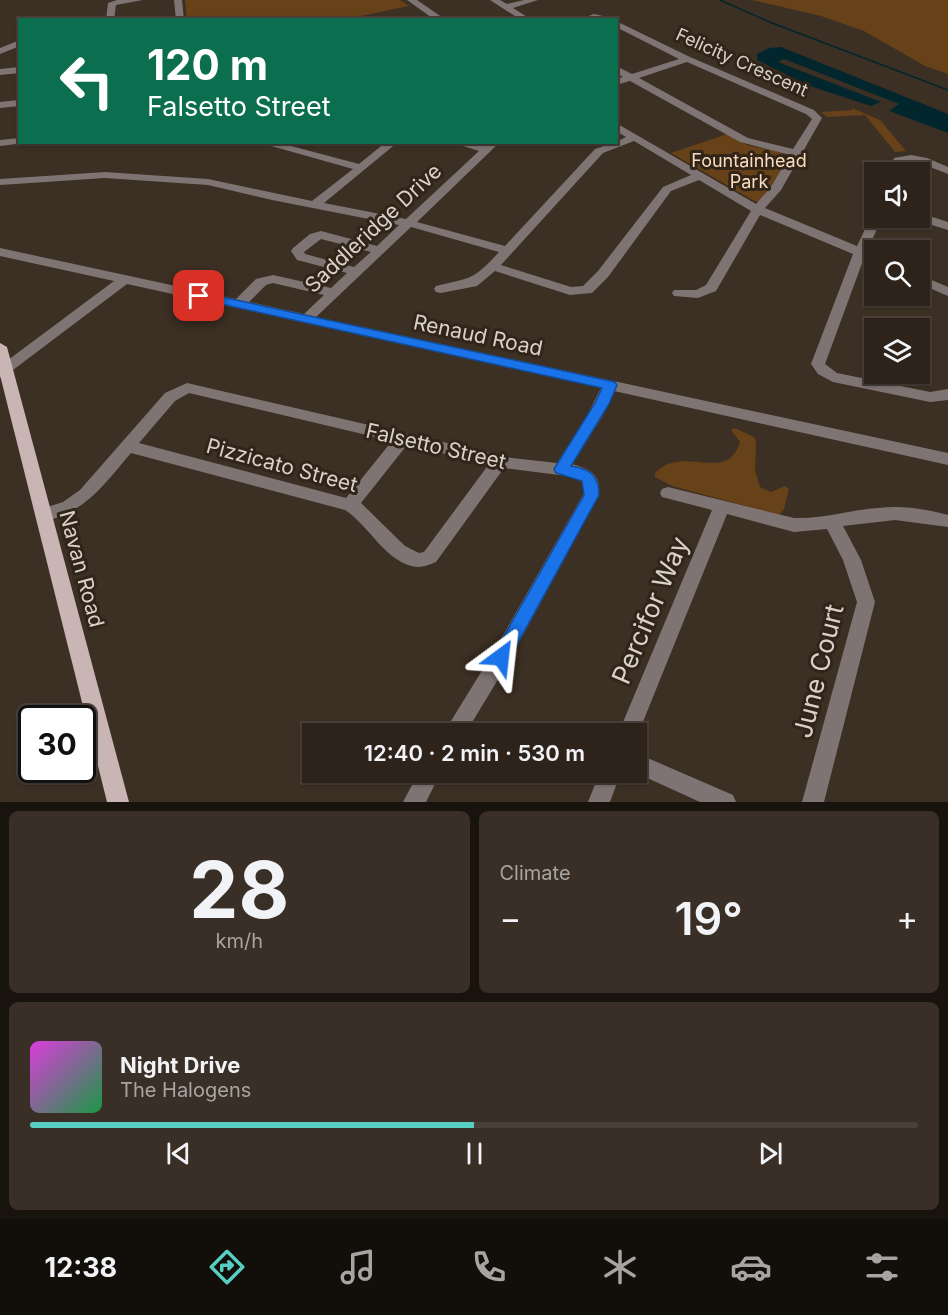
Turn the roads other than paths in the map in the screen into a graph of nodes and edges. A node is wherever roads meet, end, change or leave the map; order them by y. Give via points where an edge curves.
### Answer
1 (139, 0) edge
2 (178, 0) edge
3 (411, 0) edge
4 (494, 0) edge
5 (534, 0) edge
6 (506, 7) junction
7 (110, 18) edge
8 (180, 18) edge
9 (439, 18) edge
10 (525, 18) edge
11 (618, 24) edge
12 (18, 44) edge
13 (0, 51) edge
14 (687, 59) junction
15 (18, 70) edge
16 (618, 70) edge
17 (0, 72) edge
18 (632, 77) junction
19 (618, 81) edge
20 (18, 103) edge
21 (0, 105) edge
22 (618, 127) edge
23 (635, 137) junction
24 (18, 141) edge
25 (0, 143) edge
26 (618, 143) edge
27 (270, 144) edge
28 (391, 144) edge
29 (472, 144) edge
30 (614, 144) edge
31 (490, 146) edge
32 (796, 153) junction
33 (897, 162) edge
34 (926, 162) edge
35 (930, 164) edge
36 (362, 168) junction
37 (948, 171) edge
38 (699, 176) junction
39 (0, 182) edge
40 (315, 205) junction
41 (757, 210) junction
42 (930, 220) edge
43 (408, 223) junction
44 (948, 226) edge
45 (380, 250) junction
46 (508, 251) junction
47 (0, 252) edge
48 (864, 253) edge
49 (864, 258) edge
50 (494, 267) junction
51 (357, 272) junction
52 (124, 280) junction
53 (930, 284) edge
54 (441, 289) dead end
55 (334, 292) junction
56 (948, 292) edge
57 (679, 293) dead end
58 (239, 304) junction
59 (306, 319) junction
60 (0, 347) edge
61 (3, 371) edge
62 (610, 385) junction
63 (948, 394) edge
64 (403, 439) junction
65 (128, 446) junction
66 (948, 459) edge
67 (500, 461) junction
68 (561, 469) junction
69 (668, 493) dead end
70 (350, 505) junction
71 (722, 507) junction
72 (44, 515) junction
73 (948, 521) edge
74 (832, 522) junction
75 (460, 723) edge
76 (633, 723) edge
77 (647, 768) edge
78 (425, 783) edge
79 (607, 783) edge
80 (118, 802) edge
81 (414, 802) edge
82 (599, 802) edge
83 (725, 802) edge
84 (813, 802) edge

1 - 7 street via 112,3
2 - 8 street
3 - 9 street
4 - 6 street
5 - 6 street
6 - 10 street
11 - 14 street, Felicity Crescent
12 - 13 street
14 - 18 street
14 - 32 street, Felicity Crescent via 814,114 817,118
15 - 17 street
16 - 18 street
18 - 19 street
18 - 32 street via 744,140
20 - 21 street
22 - 23 street
23 - 26 street
23 - 38 street
24 - 25 street
27 - 36 street
28 - 36 street
29 - 31 street
30 - 46 street via 599,152
31 - 43 street, Saddleridge Drive
32 - 41 street, Felicity Crescent via 775,190
33 - 34 street via 904,158
35 - 37 street
36 - 40 street
38 - 41 street
38 - 50 street via 667,189 587,290 570,291
39 - 40 street via 105,175 196,181
40 - 43 street
41 - 48 street
41 - 57 street, Felicity Crescent via 711,288 698,294
42 - 44 street
43 - 45 street, Saddleridge Drive
43 - 46 street
45 - 51 street, Saddleridge Drive
45 - 51 street via 321,235 297,251 301,257
46 - 50 street
47 - 52 street, Renaud Road
49 - 63 street via 855,264 818,364 833,377 930,397
50 - 54 street via 472,282
51 - 55 street, Saddleridge Drive
52 - 58 street, Renaud Road
52 - 61 street
53 - 56 street
55 - 58 street via 273,279 261,282
55 - 59 street, Saddleridge Drive
58 - 59 street, Renaud Road
59 - 62 street, Renaud Road
60 - 61 main road, Navan Road
61 - 72 main road, Navan Road
62 - 66 street, Renaud Road
62 - 68 street
64 - 65 street, Falsetto Street via 191,387 171,395
64 - 67 street, Falsetto Street
64 - 70 street
65 - 70 street, Pizzicato Street
65 - 72 street, Falsetto Street via 81,499
67 - 68 street, Falsetto Street
67 - 70 street, Pizzicato Street via 443,541 424,561 406,557 363,511
68 - 75 street, Falsetto Street via 588,477 592,482 591,495
69 - 71 street
71 - 74 street via 794,525
71 - 76 street, Percifor Way
72 - 80 main road, Navan Road
73 - 74 street via 910,514 879,514
74 - 84 street, June Court via 852,560 866,602
77 - 83 street
78 - 81 street
79 - 82 street

